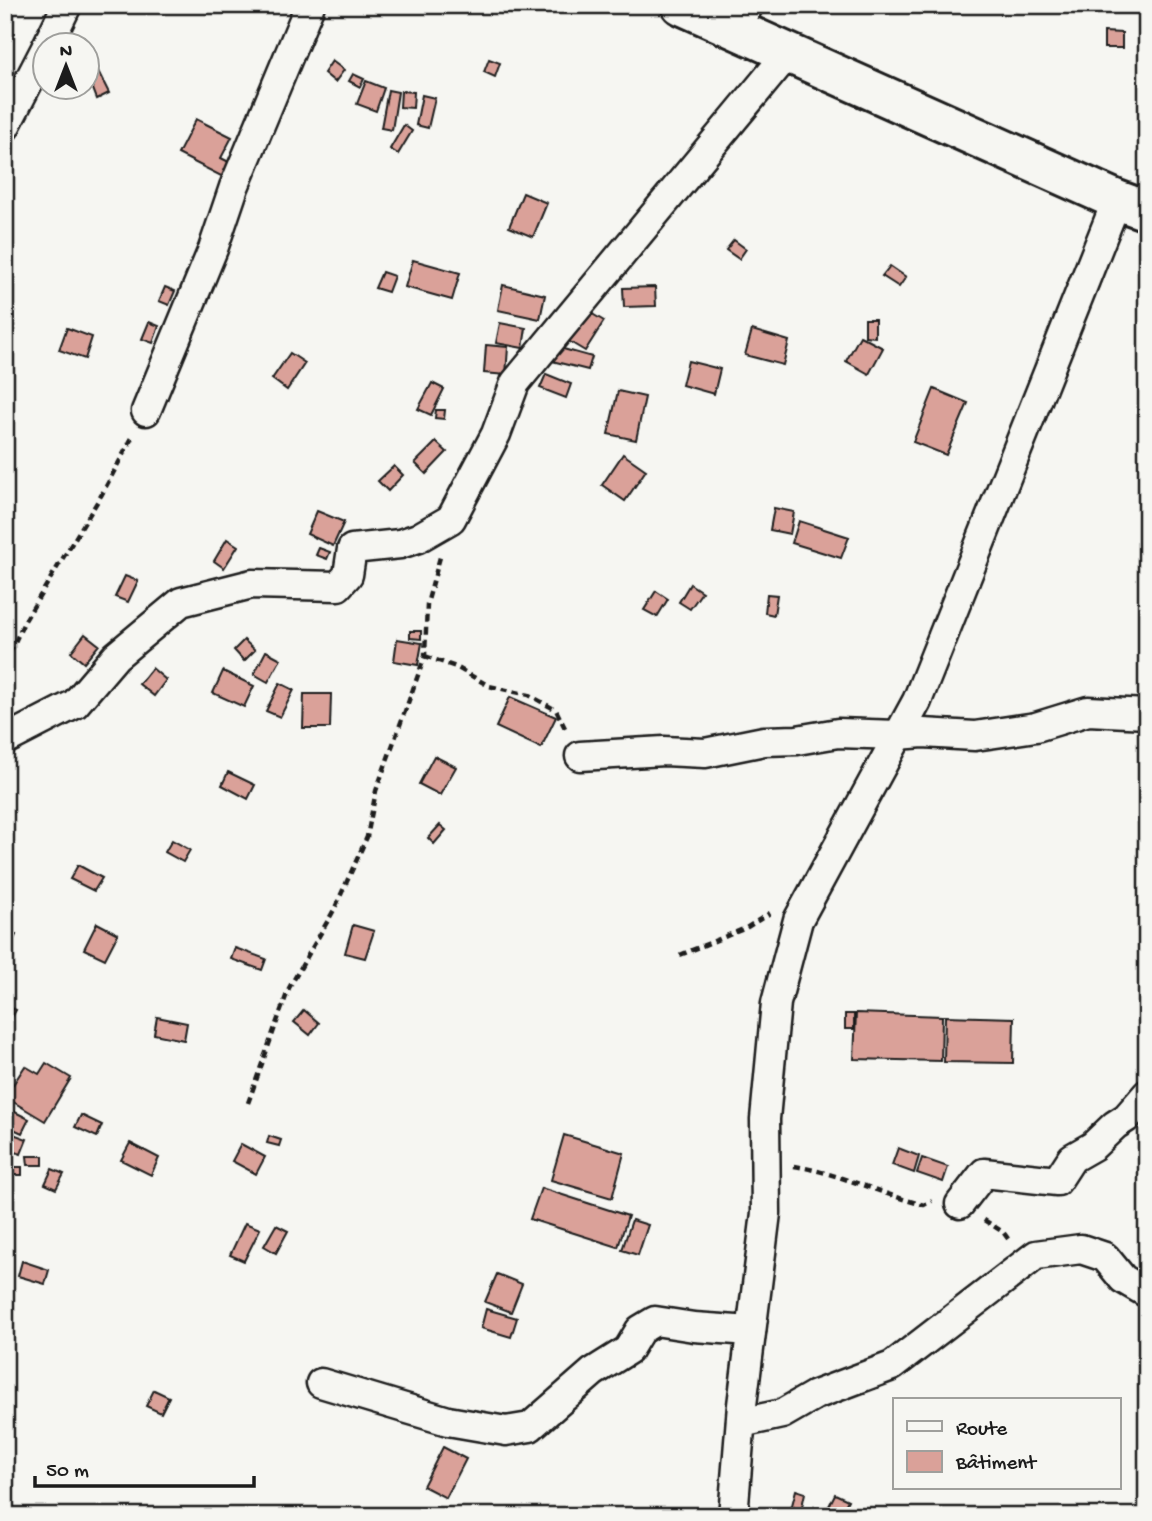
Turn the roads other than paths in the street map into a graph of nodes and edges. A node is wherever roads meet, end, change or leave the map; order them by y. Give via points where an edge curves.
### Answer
1 (67, 5) edge
2 (310, 5) edge
3 (681, 5) edge
4 (742, 17) edge
5 (53, 32) edge
6 (789, 52) junction
7 (32, 74) edge
8 (5, 127) edge
9 (1132, 205) edge
10 (146, 411) road end
11 (1147, 714) edge
12 (898, 736) junction
13 (5, 740) edge
14 (580, 756) road end
15 (1147, 1094) edge
16 (960, 1204) road end
17 (1147, 1293) edge
18 (751, 1331) junction
19 (321, 1383) dead end
20 (741, 1423) junction
21 (733, 1516) edge

1 - 5 street
2 - 10 street
3 - 4 highway
4 - 6 highway
6 - 9 highway
6 - 13 street via 515,383 496,434 451,519 400,544 352,549 348,575 338,586 252,584 181,602 116,656 75,704
7 - 8 street
9 - 12 street
11 - 12 street via 1088,711 1036,727 975,736
12 - 14 street via 838,733 705,753
12 - 18 street via 798,920 776,1003 765,1119 765,1213
15 - 16 street via 1126,1118 1072,1158 1057,1181 984,1173
17 - 20 street via 1123,1279 1105,1257 1081,1249 1036,1255 892,1366 815,1395 782,1415
18 - 19 street via 655,1321 640,1330 628,1350 593,1372 530,1427 506,1432 448,1421
18 - 20 street
20 - 21 street

